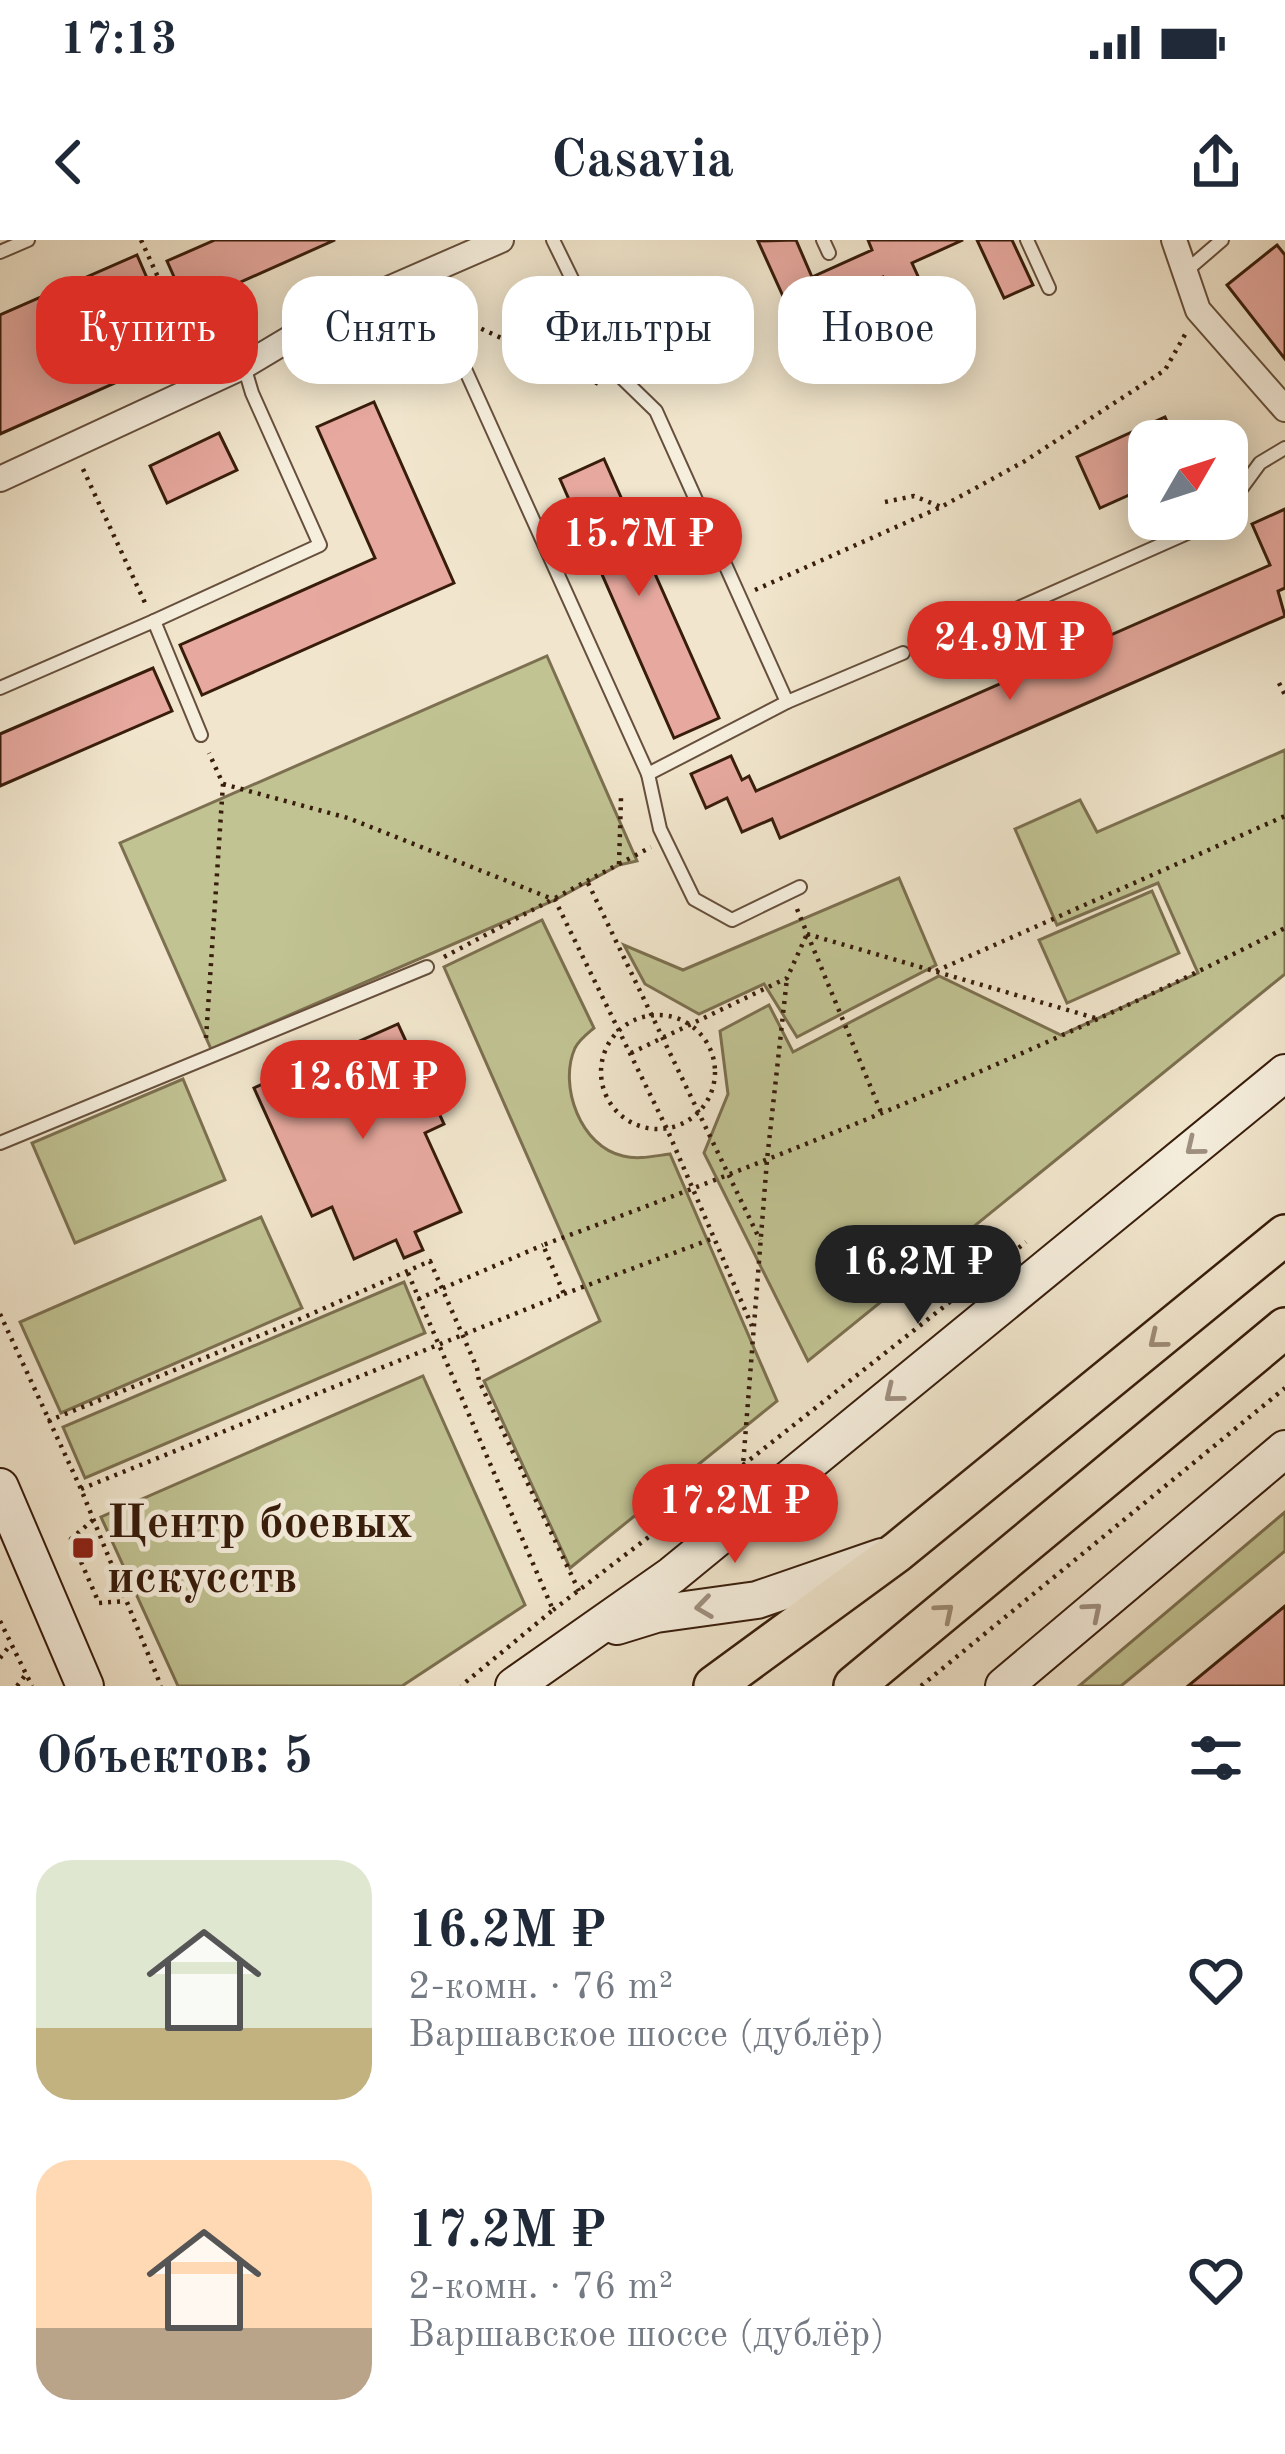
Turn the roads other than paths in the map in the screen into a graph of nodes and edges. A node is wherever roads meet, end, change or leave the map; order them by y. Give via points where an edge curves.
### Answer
1 (28, 240) edge
2 (501, 240) edge
3 (553, 240) edge
4 (1027, 240) edge
5 (1174, 240) edge
6 (1222, 240) edge
7 (0, 252) edge
8 (1185, 272) junction
9 (422, 274) junction
10 (1049, 289) dead end
11 (258, 357) edge
12 (202, 384) edge
13 (249, 384) edge
14 (1285, 409) edge
15 (1285, 448) edge
16 (0, 479) edge
17 (1248, 479) edge
18 (1172, 540) edge
19 (154, 621) junction
20 (971, 629) dead end
21 (903, 653) dead end
22 (0, 688) edge
23 (787, 702) junction
24 (201, 735) road end
25 (648, 774) junction
26 (795, 890) road end
27 (427, 967) dead end
28 (1285, 1073) edge
29 (0, 1143) edge
30 (1285, 1235) edge
31 (1285, 1328) edge
32 (1285, 1449) edge
33 (0, 1487) edge
34 (897, 1552) junction
35 (593, 1634) junction
36 (85, 1686) edge
37 (514, 1686) edge
38 (713, 1686) edge
39 (854, 1686) edge
40 (1004, 1686) edge

1 - 7 lane
2 - 9 street
3 - 23 lane via 619,375 656,411
4 - 10 lane
5 - 8 street
6 - 8 lane
8 - 14 street via 1198,310
9 - 11 street
9 - 25 lane
12 - 16 street
13 - 19 lane via 320,545
15 - 17 lane
18 - 20 lane
19 - 22 lane
19 - 24 lane
21 - 23 lane
23 - 25 lane
25 - 26 lane via 660,829 694,899 732,920
27 - 29 lane
28 -> 35 main road
30 -> 34 main road
39 -> 31 main road
40 -> 32 main road
33 - 36 main road
34 -> 35 main road via 757,1600 656,1614
34 - 38 main road
35 - 37 main road

